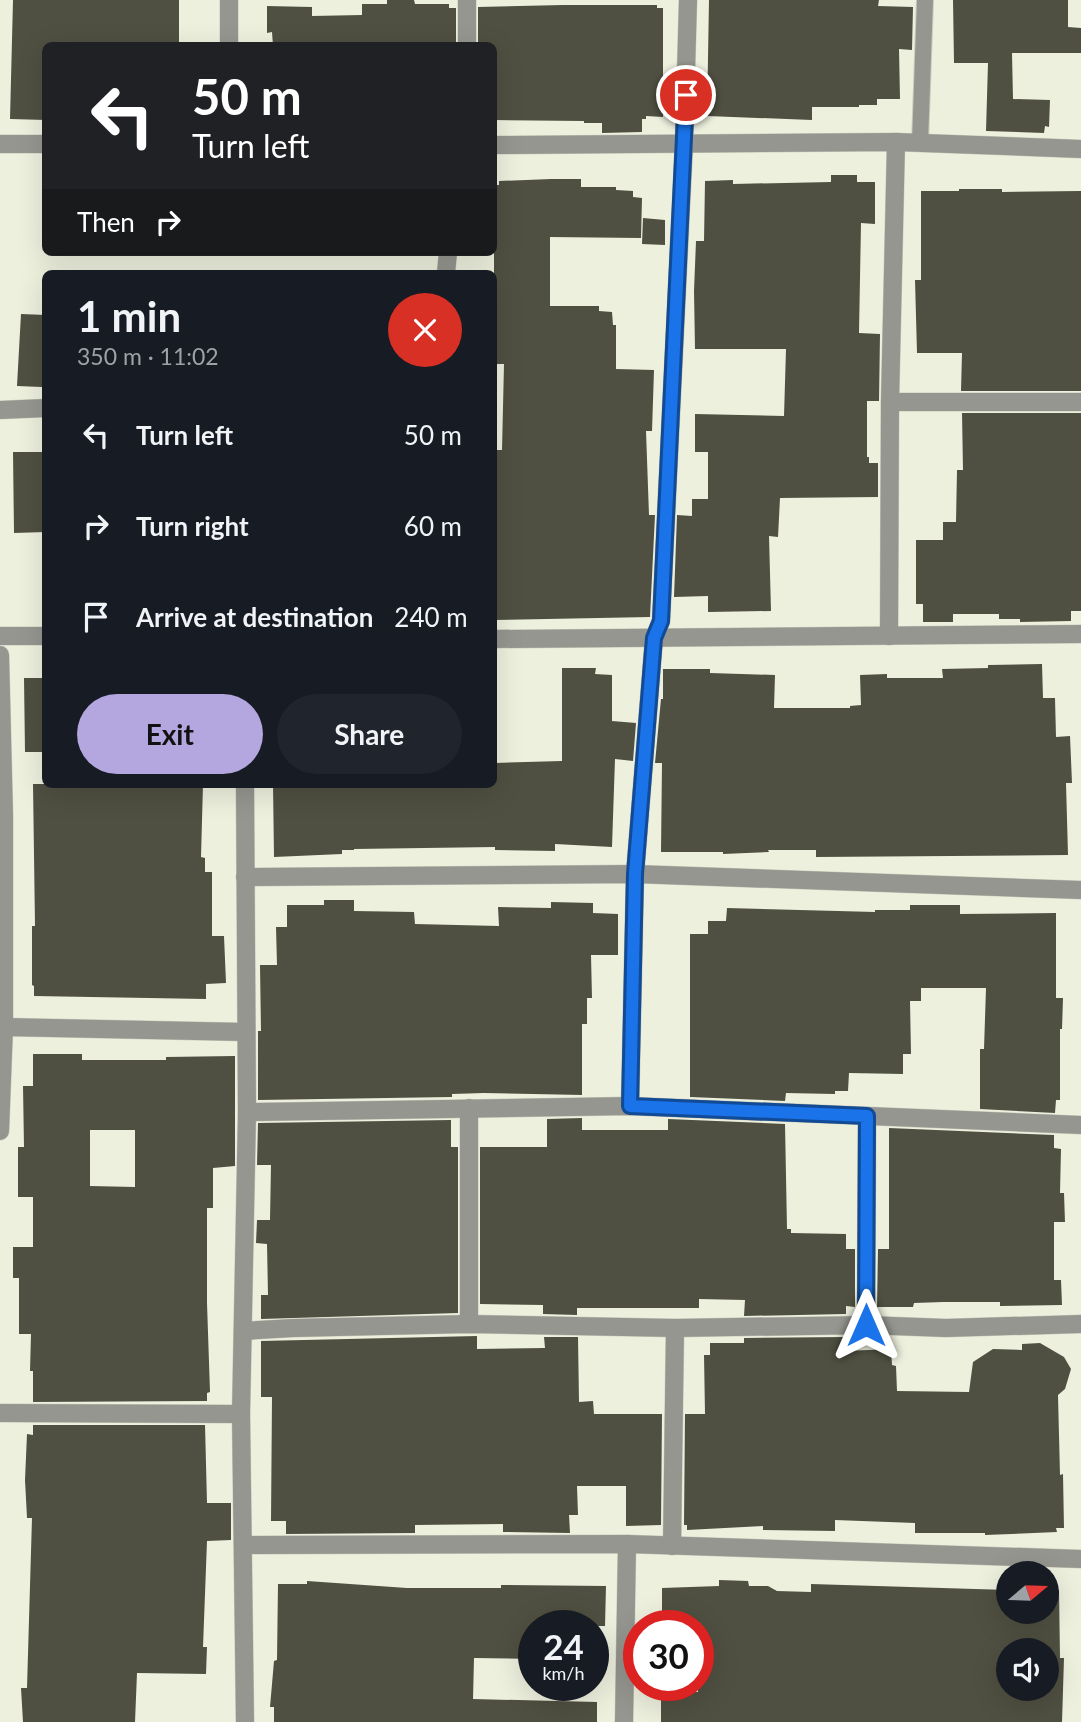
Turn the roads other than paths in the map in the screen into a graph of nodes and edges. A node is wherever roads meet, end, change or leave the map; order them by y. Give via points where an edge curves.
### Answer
1 (229, 0) edge
2 (467, 0) edge
3 (688, 0) edge
4 (925, 0) edge
5 (229, 42) edge
6 (467, 42) edge
7 (896, 142) junction
8 (684, 143) junction
9 (920, 143) junction
10 (0, 144) edge
11 (42, 145) edge
12 (497, 145) edge
13 (1081, 149) edge
14 (890, 402) junction
15 (1081, 402) edge
16 (42, 408) edge
17 (0, 410) edge
18 (1081, 634) edge
19 (0, 636) edge
20 (42, 636) edge
21 (889, 636) junction
22 (654, 638) junction
23 (497, 639) edge
24 (0, 655) edge
25 (245, 788) edge
26 (2, 816) edge
27 (635, 874) junction
28 (246, 877) junction
29 (1081, 890) edge
30 (4, 1027) junction
31 (245, 1031) junction
32 (630, 1106) junction
33 (469, 1108) junction
34 (247, 1112) junction
35 (867, 1116) junction
36 (1081, 1125) edge
37 (0, 1131) edge
38 (470, 1324) junction
39 (1081, 1324) edge
40 (866, 1325) junction
41 (675, 1328) junction
42 (243, 1331) junction
43 (0, 1413) edge
44 (241, 1414) junction
45 (627, 1544) junction
46 (244, 1545) junction
47 (672, 1546) junction
48 (1081, 1559) edge
49 (245, 1722) edge
50 (624, 1722) edge

1 - 5 street
2 - 6 street
3 - 8 street
4 - 9 lane
7 - 8 street
7 - 9 street
7 - 14 street
8 - 12 street
8 - 22 street via 661,621
9 - 13 street
10 - 11 street
14 - 15 street
14 - 21 street
16 - 17 street
18 - 21 street
19 - 20 street
21 - 22 street
22 - 23 street
22 - 27 street
24 - 26 street
25 - 28 street
26 - 30 street
27 - 28 street
27 - 29 street
27 - 32 street
28 - 31 street
30 - 31 street
30 - 37 street
31 - 34 street
32 - 33 street
32 - 35 street
33 - 34 street
33 - 38 street
34 - 42 street
35 - 36 street
35 - 40 street
38 - 41 street
38 - 42 street
39 - 40 street
40 - 41 street
41 - 47 street
42 - 44 street
43 - 44 street
44 - 46 street
45 - 46 street
45 - 47 street
45 - 50 street
46 - 49 street
47 - 48 street

